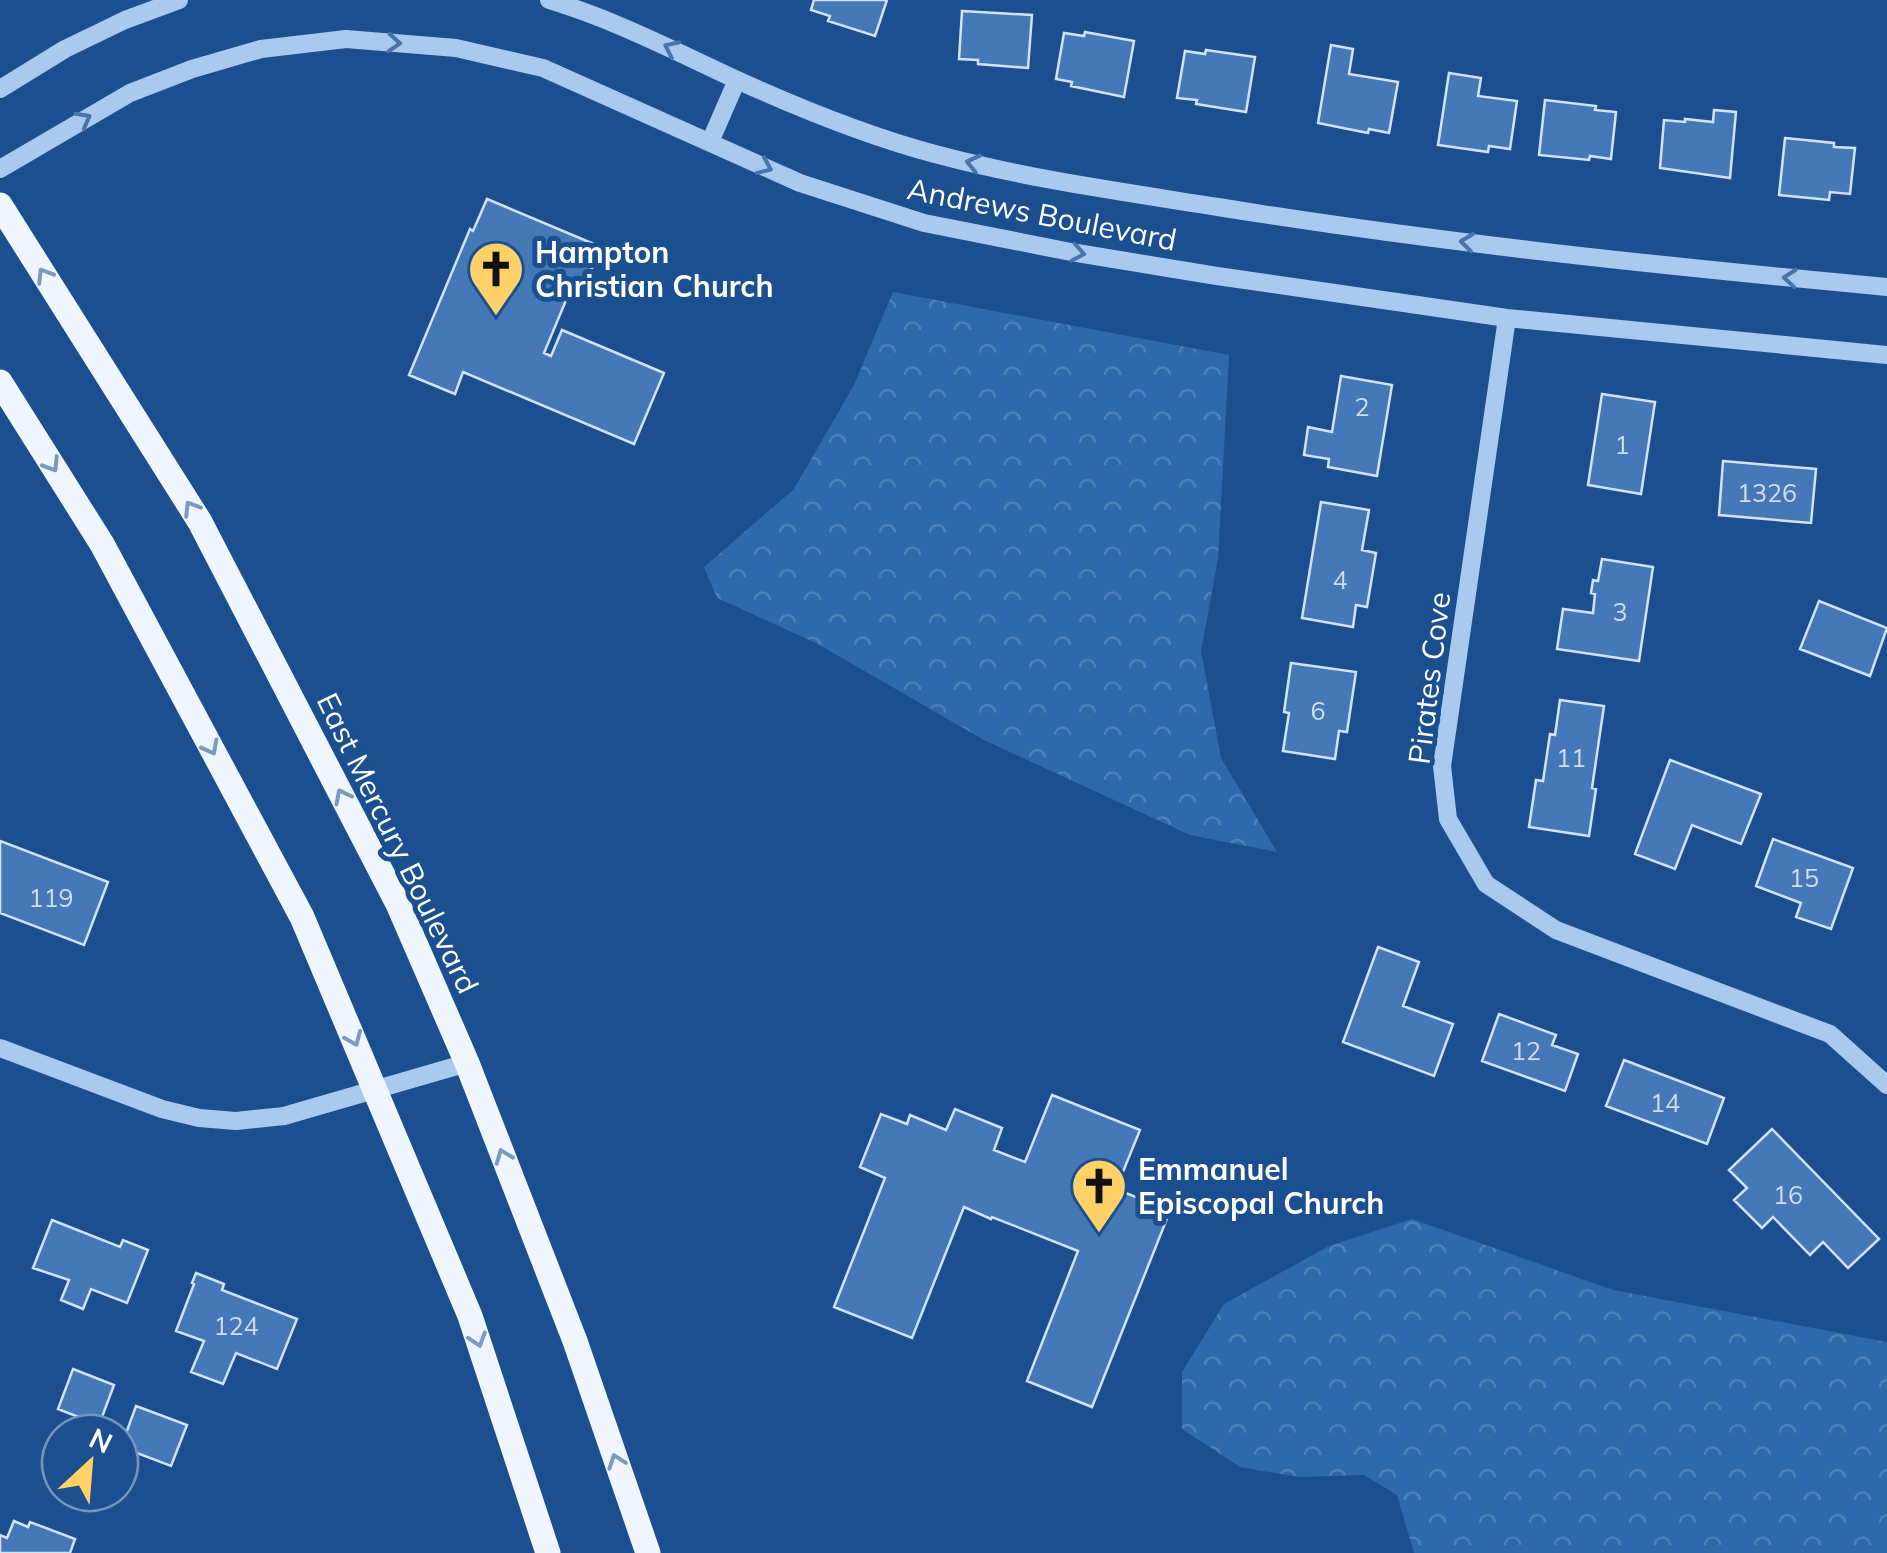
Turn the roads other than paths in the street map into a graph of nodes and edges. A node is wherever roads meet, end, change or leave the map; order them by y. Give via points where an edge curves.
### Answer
1 (180, 0) edge
2 (549, 0) edge
3 (737, 80) junction
4 (0, 89) edge
5 (710, 142) junction
6 (0, 168) edge
7 (0, 205) edge
8 (1887, 287) edge
9 (1507, 318) junction
10 (1887, 355) edge
11 (0, 382) edge
12 (0, 1048) edge
13 (467, 1063) junction
14 (1887, 1085) edge
15 (376, 1090) junction
16 (548, 1553) edge
17 (648, 1553) edge

1 - 4 street via 65,49
3 -> 2 street, Andrews Boulevard
3 - 5 street
8 -> 3 street, Andrews Boulevard via 1421,236 1050,181 866,133
6 -> 5 street, Andrews Boulevard via 130,93 192,69 261,49 346,40 456,48 542,68
5 -> 9 street, Andrews Boulevard via 800,183 924,223 1217,276
13 -> 7 main road, East Mercury Boulevard via 398,904 200,522
9 - 10 street, Andrews Boulevard
9 - 14 street, Pirates Cove via 1442,766 1448,818 1486,884 1556,930 1830,1034
11 -> 15 main road via 102,544 302,917
12 - 15 street via 199,1118 284,1116
13 - 15 street
17 -> 13 main road, East Mercury Boulevard
15 -> 16 main road via 470,1316

